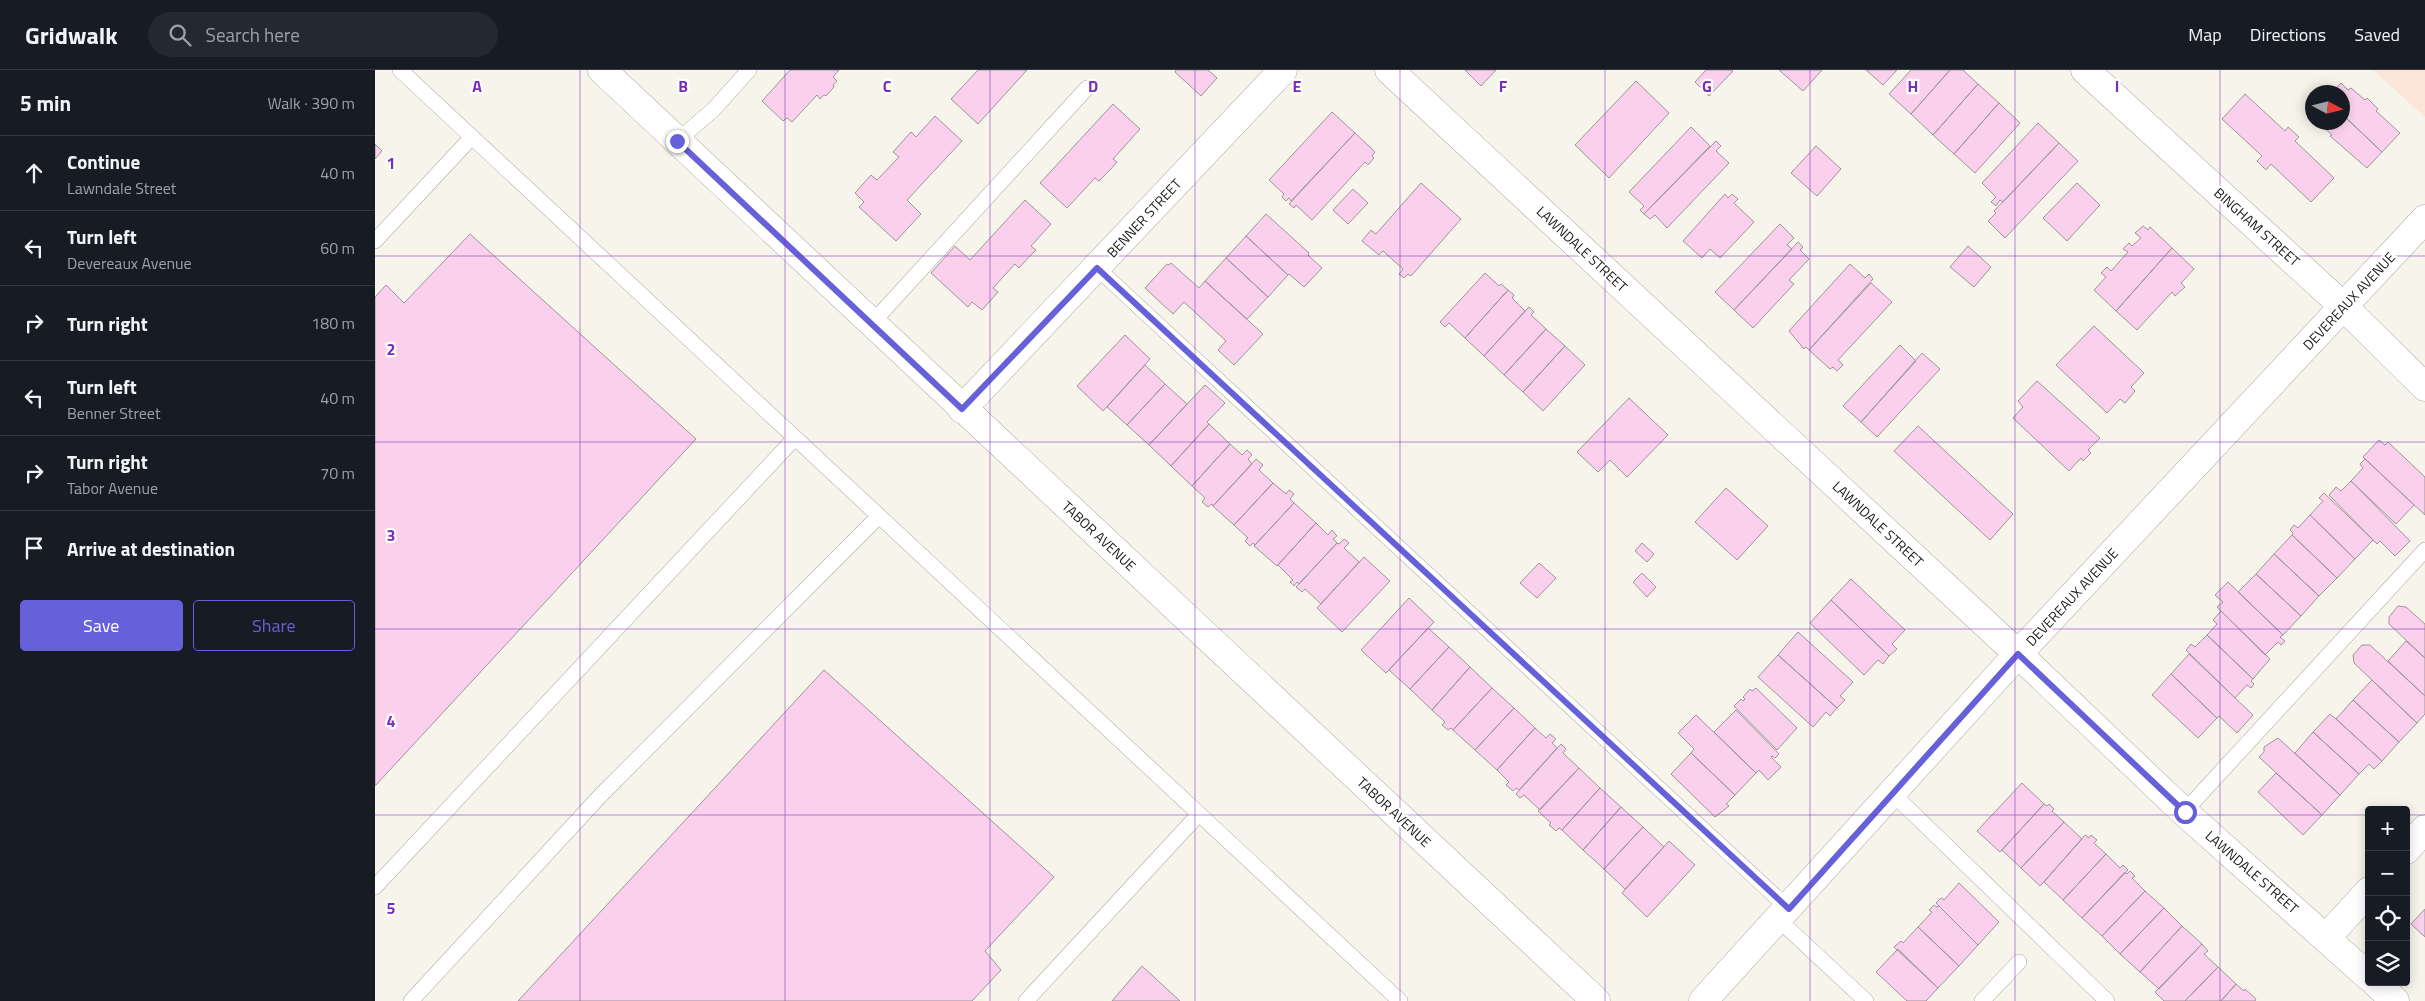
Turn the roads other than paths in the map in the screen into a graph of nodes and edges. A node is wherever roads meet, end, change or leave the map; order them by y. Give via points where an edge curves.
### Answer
1 (400, 70) edge
2 (601, 70) edge
3 (749, 70) edge
4 (1283, 70) edge
5 (1389, 70) edge
6 (2085, 70) edge
7 (1087, 88) dead end
8 (472, 137) junction
9 (677, 141) junction
10 (2425, 219) edge
11 (375, 241) edge
12 (1097, 268) junction
13 (2344, 307) junction
14 (872, 324) junction
15 (2425, 387) edge
16 (962, 409) junction
17 (795, 438) junction
18 (879, 516) junction
19 (2425, 550) edge
20 (2018, 654) junction
21 (1893, 794) junction
22 (2185, 812) junction
23 (1199, 814) junction
24 (2425, 829) edge
25 (2410, 846) edge
26 (375, 886) edge
27 (2365, 895) edge
28 (1784, 914) junction
29 (2326, 938) junction
30 (2019, 962) dead end
31 (2365, 973) edge
32 (2379, 986) edge
33 (411, 1001) edge
34 (1025, 1001) edge
35 (1400, 1001) edge
36 (1596, 1001) edge
37 (1703, 1001) edge
38 (1865, 1001) edge
39 (1982, 1001) edge
40 (2107, 1001) edge
41 (2395, 1001) edge

1 - 8 lane
2 - 9 street, TABOR AVENUE
3 - 9 lane via 714,109
4 - 12 street, BENNER STREET
5 - 20 street, LAWNDALE STREET
6 - 13 street, BINGHAM STREET
7 - 14 lane
8 - 11 lane
8 - 17 lane
9 - 14 street, TABOR AVENUE
10 - 13 street, DEVEREAUX AVENUE
12 - 16 street, BENNER STREET
12 - 28 lane
13 - 15 street, BINGHAM STREET
13 - 20 street, DEVEREAUX AVENUE
14 - 16 street, TABOR AVENUE
16 - 36 street, TABOR AVENUE
17 - 18 lane
17 - 26 lane
18 - 23 lane
18 - 33 lane via 600,796
19 - 22 lane
20 - 21 street, DEVEREAUX AVENUE
20 - 22 street, LAWNDALE STREET
21 - 28 street, DEVEREAUX AVENUE
21 - 40 lane
22 - 29 street, LAWNDALE STREET
23 - 34 lane
23 - 35 lane
24 - 25 street
27 - 29 street
28 - 37 street, DEVEREAUX AVENUE
28 - 38 lane
29 - 31 street, LAWNDALE STREET
30 - 39 lane
32 - 41 street

